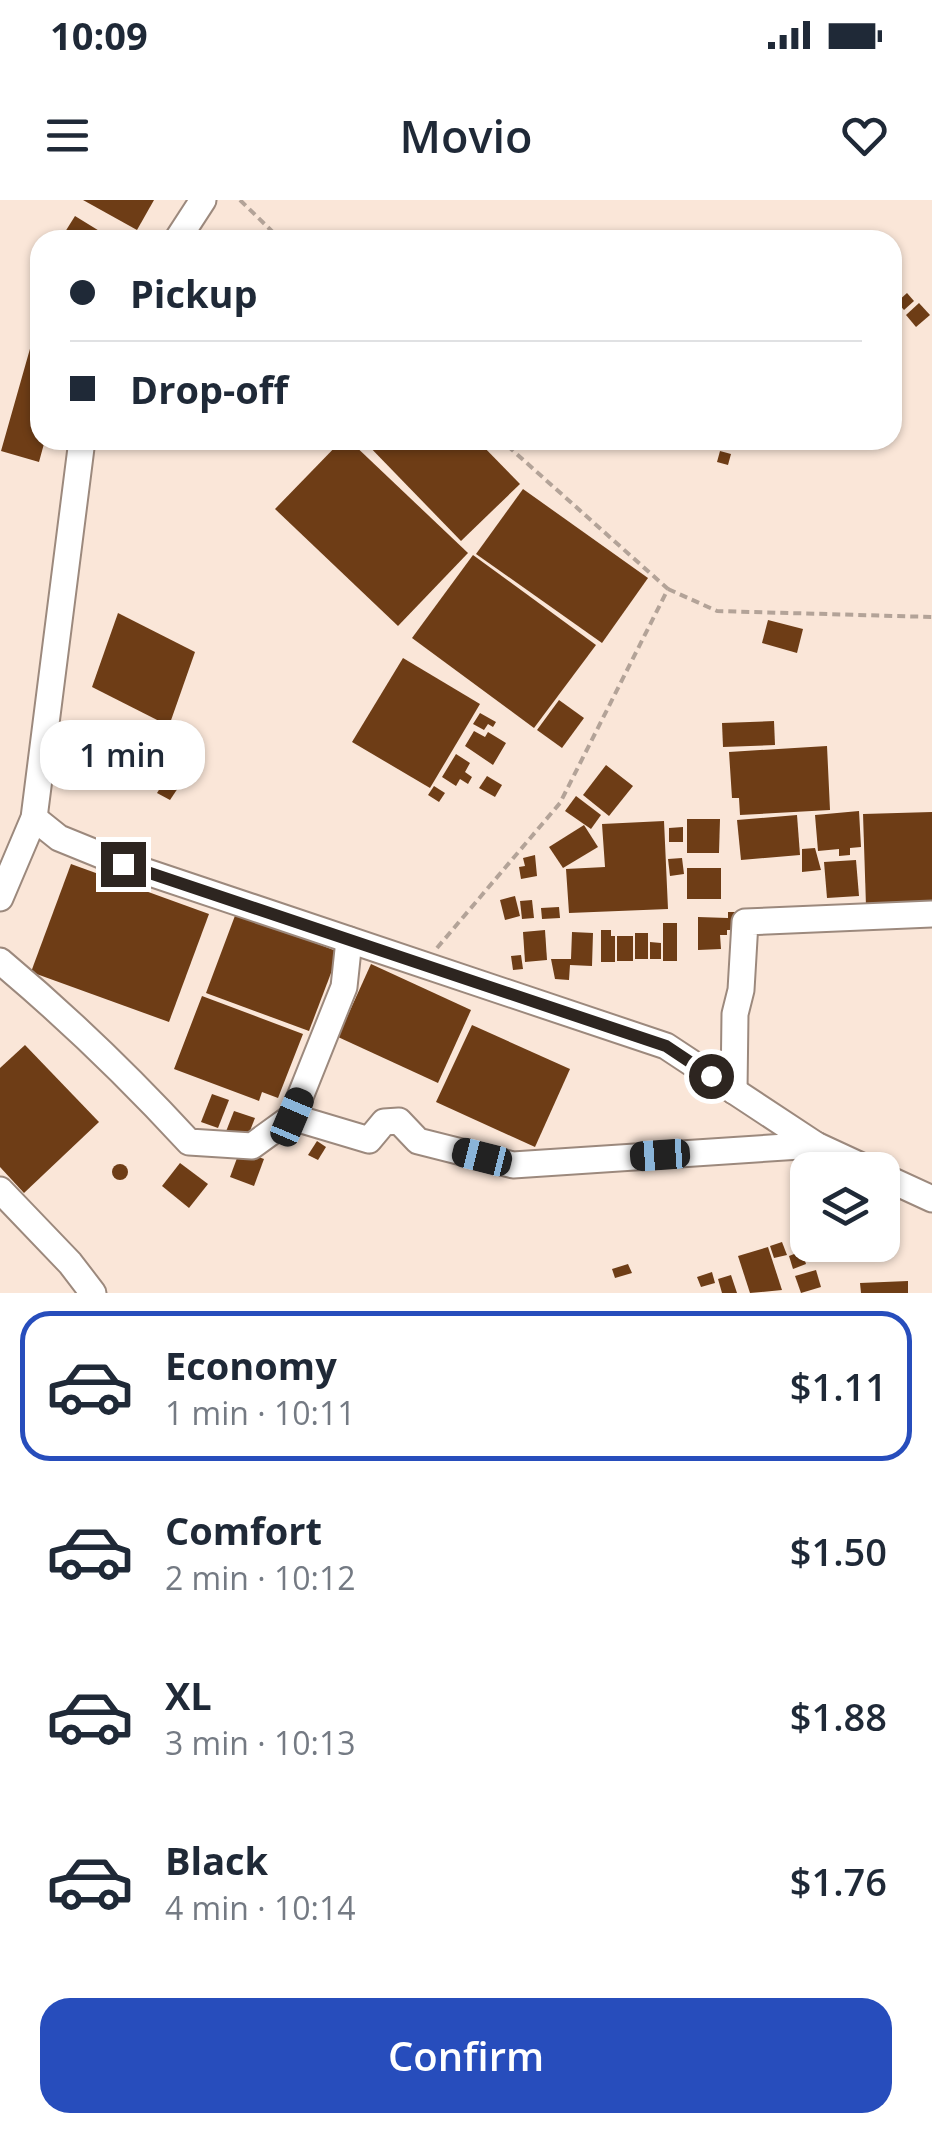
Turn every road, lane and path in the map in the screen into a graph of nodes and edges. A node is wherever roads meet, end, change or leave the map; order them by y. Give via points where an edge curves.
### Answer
1 (203, 200) edge
2 (240, 200) edge
3 (184, 230) edge
4 (272, 230) edge
5 (81, 450) edge
6 (512, 450) edge
7 (668, 589) junction
8 (932, 617) edge
9 (34, 818) junction
10 (0, 898) edge
11 (932, 914) edge
12 (348, 940) junction
13 (0, 961) edge
14 (424, 964) junction
15 (734, 1091) junction
16 (292, 1117) junction
17 (816, 1145) junction
18 (831, 1152) edge
19 (900, 1184) edge
20 (0, 1190) edge
21 (932, 1198) edge
22 (93, 1293) edge

1 - 3 street
2 - 4 path
5 - 9 street
6 - 7 path
7 - 8 path via 717,611
7 - 14 path via 560,803
9 - 10 street
9 - 12 street via 59,838 123,864
11 - 15 street via 744,922
12 - 14 street
12 - 16 street via 344,986
13 - 16 street via 189,1142 252,1146
14 - 15 street via 666,1046
15 - 17 street
16 - 17 street via 368,1140 384,1122 400,1121 418,1141 514,1165
17 - 18 street
19 - 21 street
20 - 22 street

